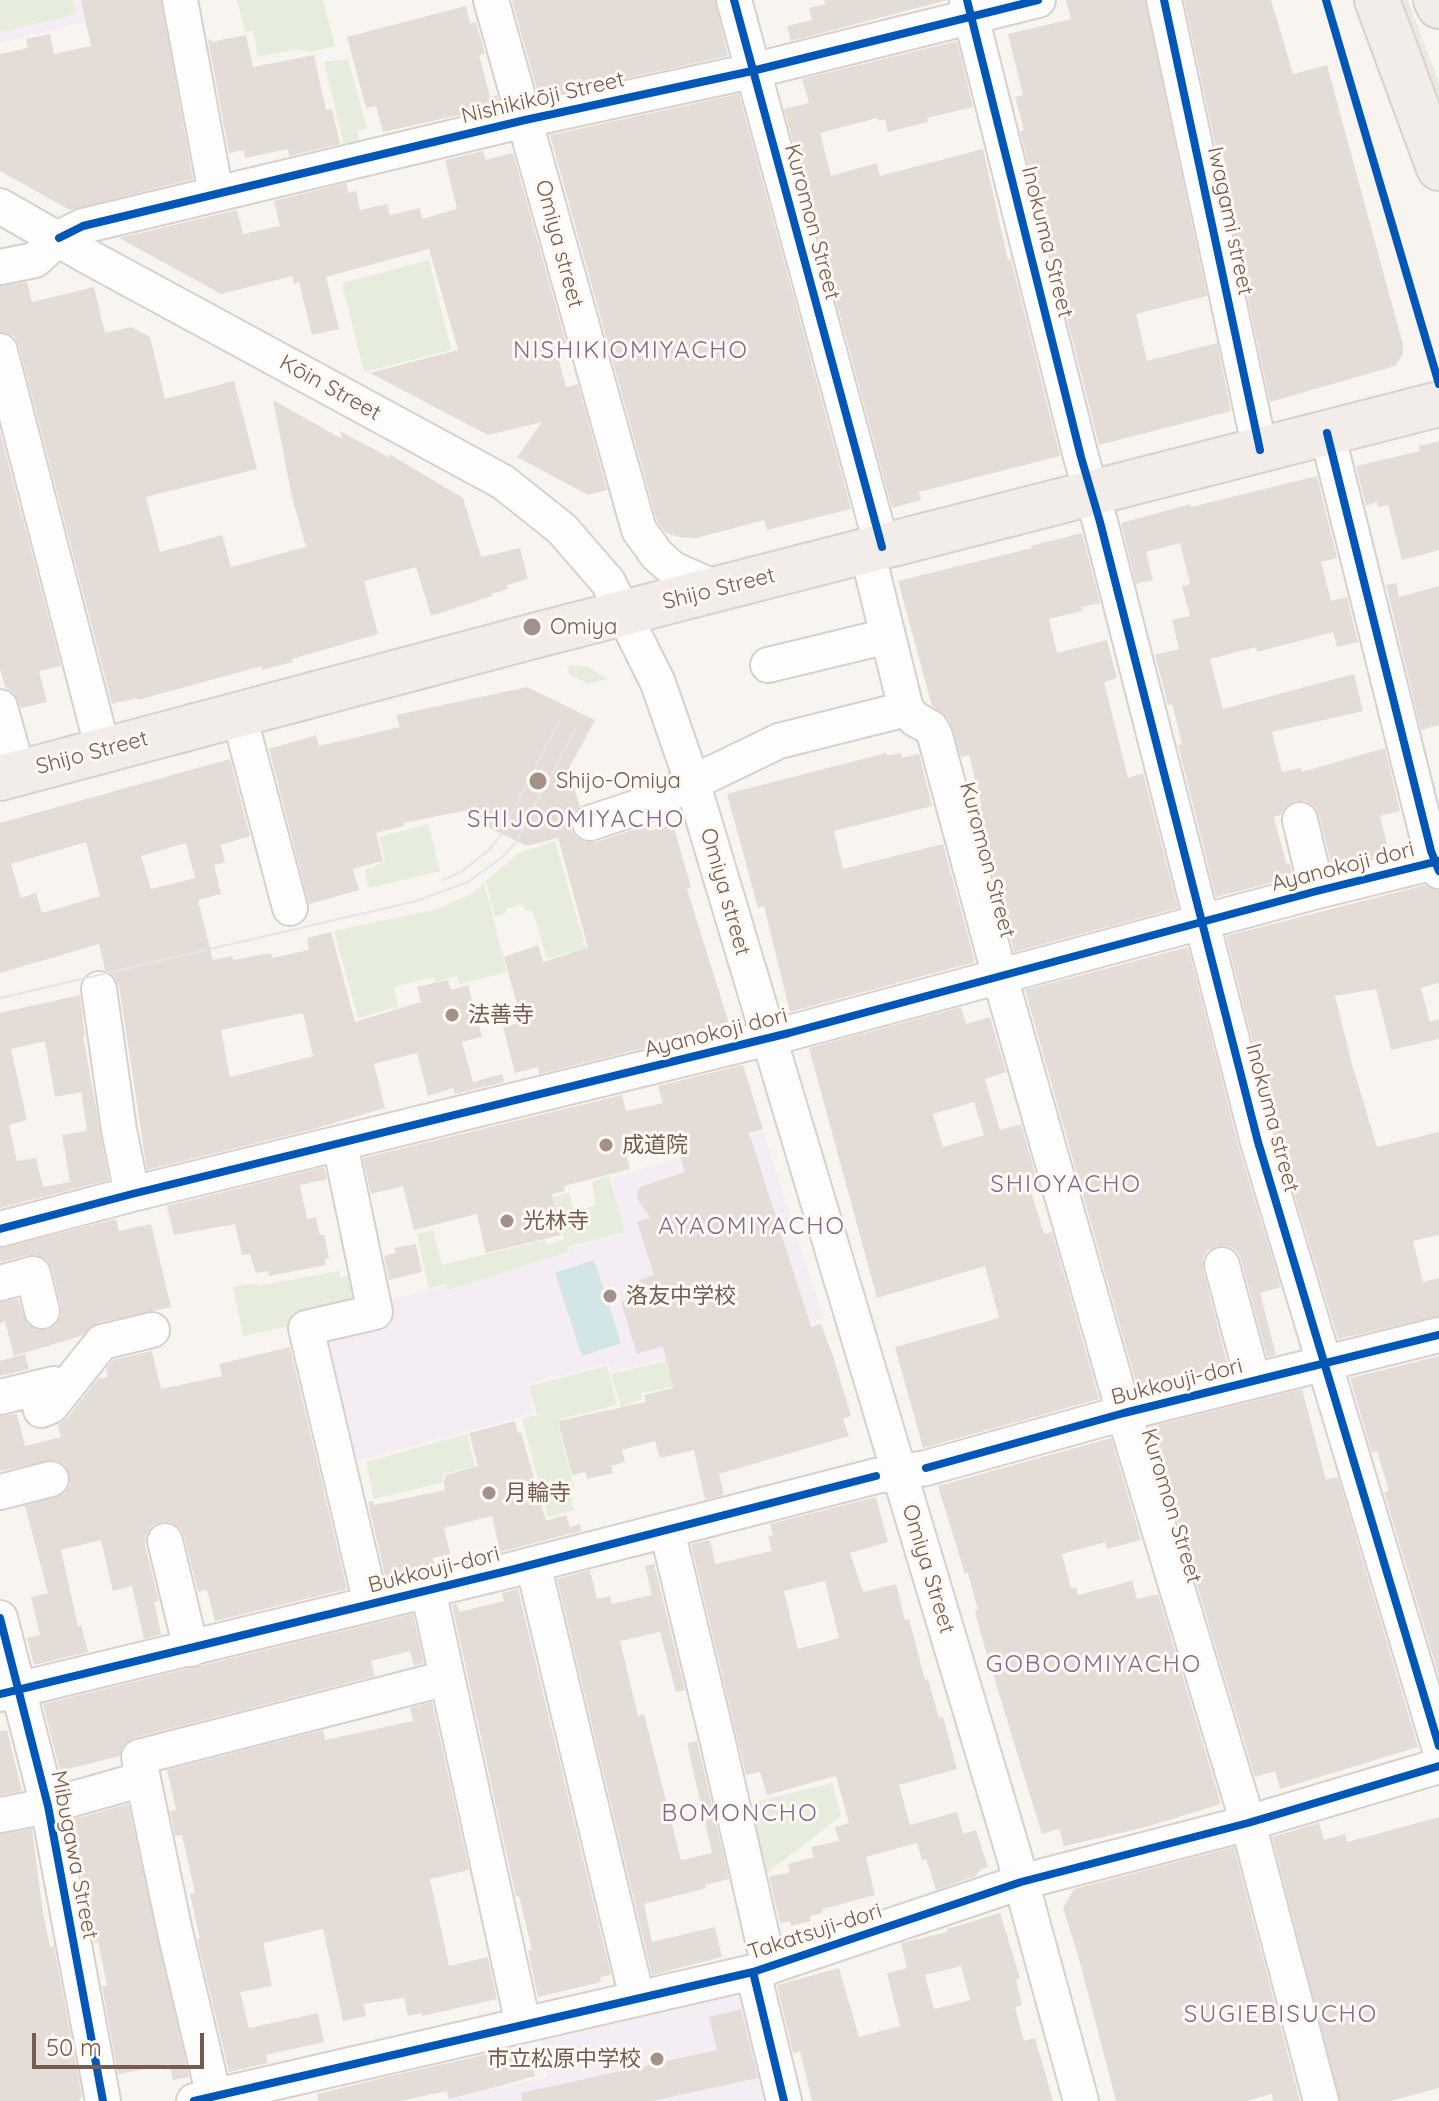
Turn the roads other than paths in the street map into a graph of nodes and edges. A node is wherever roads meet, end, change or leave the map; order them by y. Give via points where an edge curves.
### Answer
1 (180, 0) edge
2 (491, 0) edge
3 (734, 0) edge
4 (1038, 0) edge
5 (1164, 0) edge
6 (1377, 0) edge
7 (1436, 0) edge
8 (1439, 6) edge
9 (970, 8) edge
10 (752, 71) junction
11 (525, 120) junction
12 (1439, 168) edge
13 (216, 194) junction
14 (0, 206) edge
15 (59, 238) junction
16 (0, 267) edge
17 (0, 351) edge
18 (1439, 404) edge
19 (1327, 433) junction
20 (1260, 450) junction
21 (1092, 493) junction
22 (875, 549) junction
23 (718, 589) junction
24 (623, 613) junction
25 (888, 636) junction
26 (768, 665) dead end
27 (0, 707) edge
28 (906, 709) junction
29 (239, 715) junction
30 (103, 750) junction
31 (9, 775) edge
32 (692, 781) junction
33 (1300, 820) dead end
34 (590, 823) dead end
35 (1438, 864) edge
36 (1317, 891) junction
37 (290, 908) dead end
38 (1202, 924) junction
39 (1000, 977) junction
40 (99, 989) dead end
41 (768, 1039) junction
42 (340, 1144) junction
43 (132, 1194) junction
44 (0, 1229) edge
45 (1222, 1265) dead end
46 (0, 1283) edge
47 (42, 1311) dead end
48 (152, 1330) dead end
49 (1439, 1335) edge
50 (1323, 1364) junction
51 (1253, 1381) junction
52 (0, 1397) edge
53 (1124, 1413) junction
54 (899, 1473) junction
55 (51, 1479) dead end
56 (0, 1492) edge
57 (667, 1530) junction
58 (165, 1541) dead end
59 (533, 1564) junction
60 (428, 1590) junction
61 (371, 1604) junction
62 (0, 1618) edge
63 (191, 1649) junction
64 (447, 1678) junction
65 (9, 1692) edge
66 (1439, 1746) edge
67 (1439, 1766) edge
68 (143, 1779) junction
69 (48, 1806) junction
70 (0, 1815) edge
71 (1248, 1823) junction
72 (1021, 1882) junction
73 (761, 1970) junction
74 (637, 1998) junction
75 (523, 2024) junction
76 (207, 2100) edge
77 (103, 2101) edge
78 (784, 2101) edge
79 (1081, 2101) edge
80 (1321, 2101) edge

1 - 13 street
2 - 11 street, Omiya street
3 - 10 street, Kuromon Street
4 - 9 street, Nishikikōji Street
5 - 20 street, Iwagami street
6 - 12 main road
7 - 8 main road
9 - 10 street, Nishikikōji Street
9 - 21 street, Inokuma Street
10 - 11 street, Nishikikōji Street
10 - 22 street, Kuromon Street
11 - 13 street, Nishikikōji Street
11 - 23 street, Omiya street via 639,530 673,569
13 - 15 street, Nishikikōji Street via 83,226
14 - 15 street, Kōin Street
15 - 16 street, Nishikikōji Street via 35,260
15 - 24 street, Kōin Street via 503,482 568,535 608,582
17 - 30 street
18 - 19 main road, Shijo Street
19 - 20 main road, Shijo Street
19 - 35 street
20 - 21 main road, Shijo Street
21 - 22 main road, Shijo Street
21 - 38 street, Inokuma street
22 - 23 main road, Shijo Street
22 - 25 street
23 - 24 main road, Shijo Street
24 - 29 main road, Shijo Street
24 - 32 street, Omiya street via 658,683
25 - 26 street
25 - 28 street
27 - 31 street
28 - 32 street via 779,741
28 - 39 street, Kuromon Street via 935,736
29 - 30 main road, Shijo Street
29 - 37 street
30 - 31 main road, Shijo Street
32 - 34 street via 650,803
32 - 41 street, Omiya street
33 - 36 street
35 - 36 street, Ayanokoji dori
36 - 38 street, Ayanokoji dori
38 - 39 street, Ayanokoji dori
38 - 50 street, Inokuma street
39 - 41 street, Ayanokoji dori
39 - 53 street, Kuromon Street
40 - 43 street
41 - 42 street, Ayanokoji dori
41 - 54 street, Omiya Street
42 - 43 street, Ayanokoji dori
42 - 61 street via 375,1312 306,1328
43 - 44 street, Ayanokoji dori
45 - 51 street
46 - 47 street via 33,1274
48 - 52 street via 102,1342 51,1406 41,1410 45,1386
49 - 50 street, Bukkouji-dori
50 - 51 street, Bukkouji-dori
50 - 66 street, Inokuma street
51 - 53 street, Bukkouji-dori
53 - 54 street, Bukkouji-dori
53 - 71 street, Kuromon Street
54 - 57 street, Bukkouji-dori
54 - 72 street, Omiya Street
55 - 56 street
57 - 59 street, Bukkouji-dori
57 - 73 street via 717,1738
58 - 63 street
59 - 60 street, Bukkouji-dori
59 - 74 street
60 - 61 street, Bukkouji-dori
60 - 64 street
61 - 63 street, Bukkouji-dori
62 - 65 street, Mibugawa Street
63 - 65 street, Bukkouji-dori
64 - 68 street via 139,1757
64 - 75 street
65 - 69 street, Mibugawa Street
67 - 71 street, Takatsuji-dori
68 - 69 street
68 - 76 street
69 - 70 street
69 - 77 street, Mibugawa Street
71 - 72 street, Takatsuji-dori
71 - 80 street, Kuromon Street
72 - 73 street, Takatsuji-dori
72 - 79 street, Omiya Street
73 - 74 street, Takatsuji-dori
73 - 78 street
74 - 75 street, Takatsuji-dori
75 - 76 street, Takatsuji-dori

